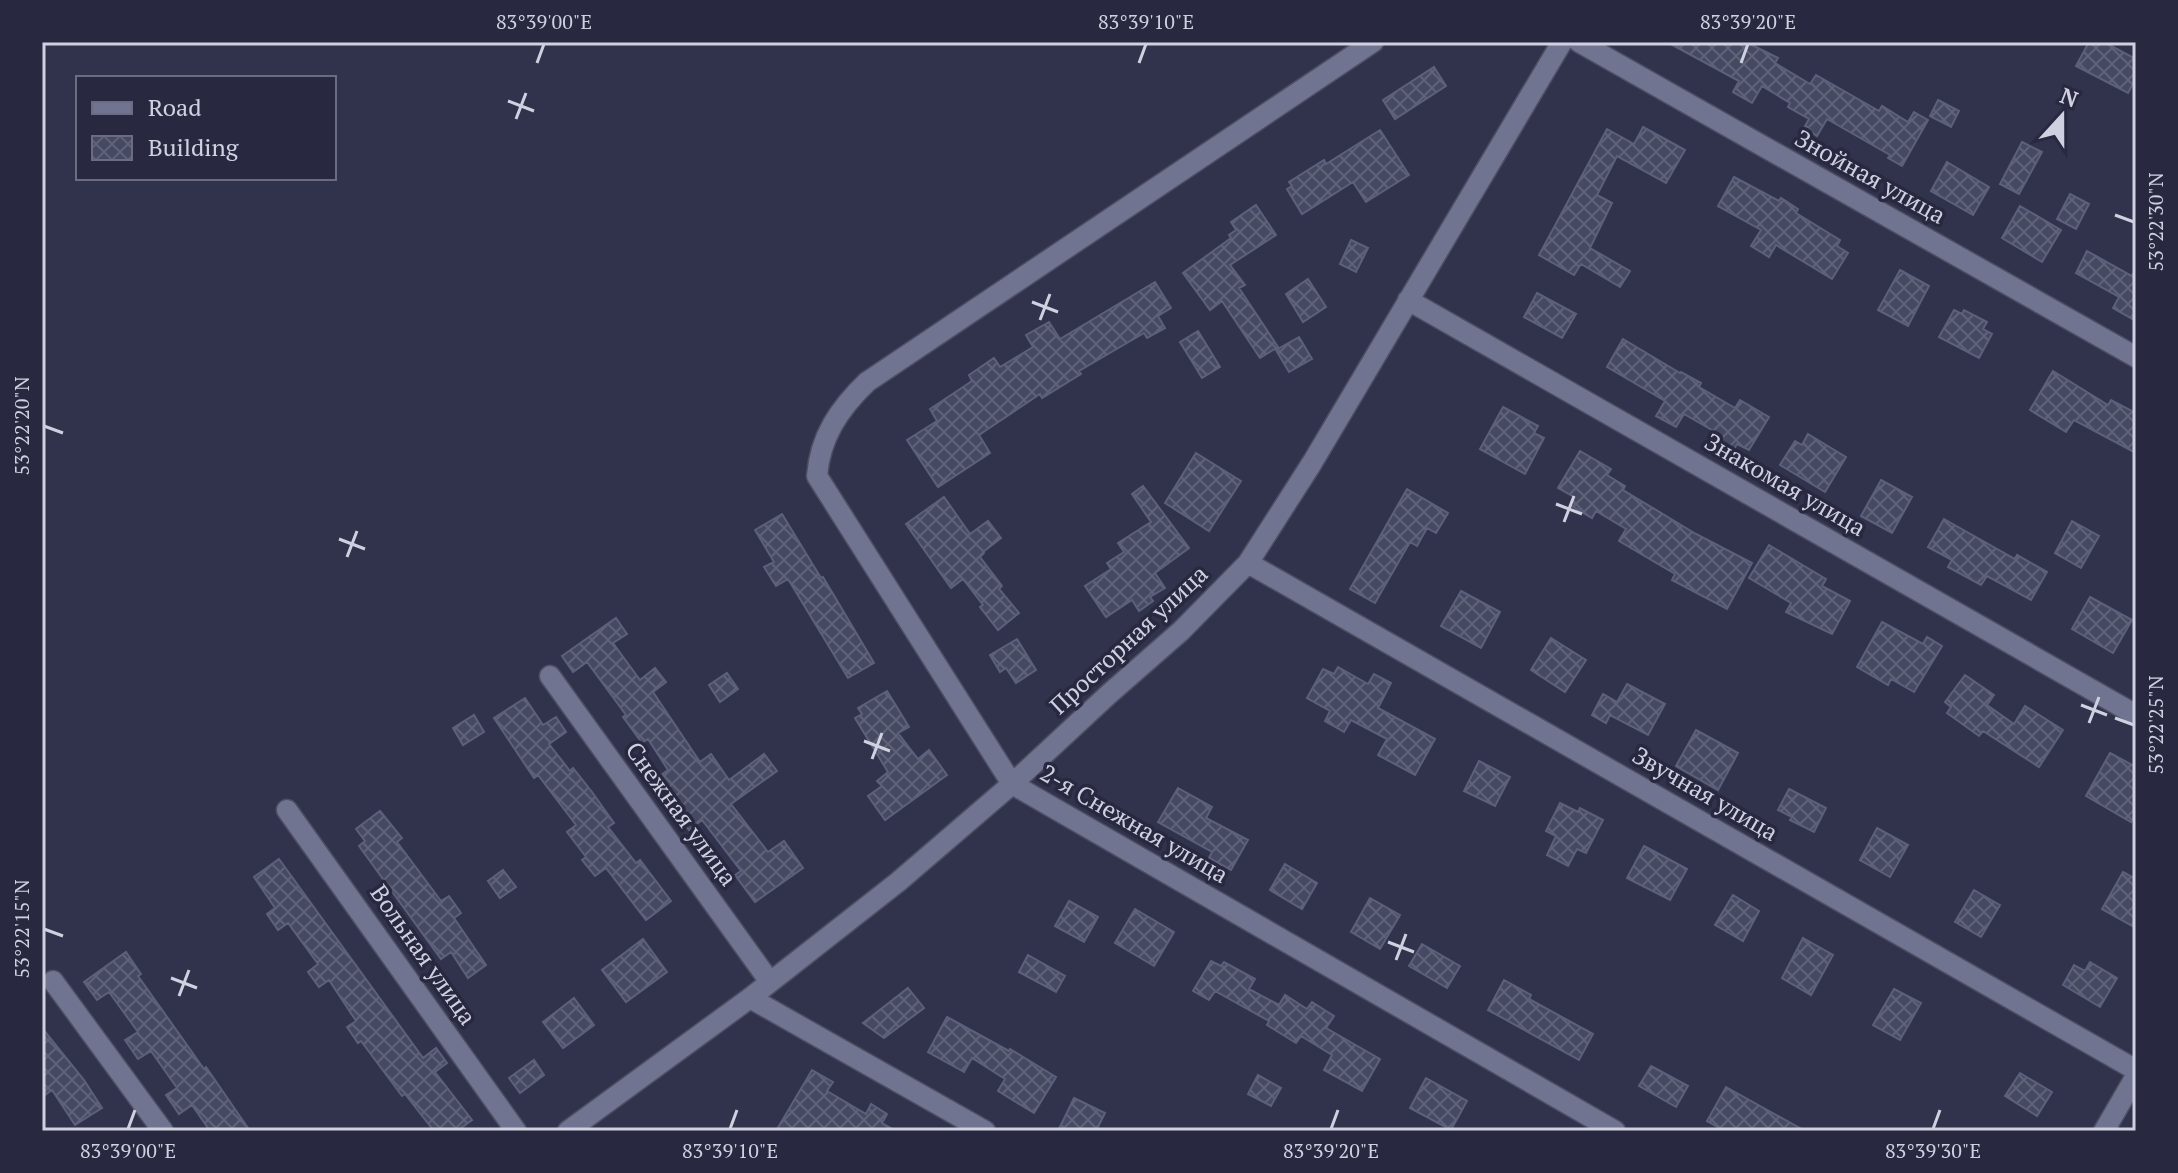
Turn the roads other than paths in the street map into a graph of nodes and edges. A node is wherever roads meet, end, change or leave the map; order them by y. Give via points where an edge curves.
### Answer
1 (1373, 42) edge
2 (1562, 42) edge
3 (1579, 42) edge
4 (1408, 300) junction
5 (2136, 357) edge
6 (1248, 563) junction
7 (550, 676) dead end
8 (2136, 715) edge
9 (1012, 784) junction
10 (287, 810) dead end
11 (53, 981) dead end
12 (770, 982) junction
13 (750, 998) junction
14 (2136, 1070) edge
15 (2136, 1076) edge
16 (163, 1131) edge
17 (516, 1131) edge
18 (568, 1131) edge
19 (985, 1131) edge
20 (1615, 1131) edge
21 (2104, 1131) edge

1 - 9 street, 2-я Снежная улица via 867,382 845,404 819,454 817,476
2 - 4 street, Просторная улица
3 - 5 street, Знойная улица
4 - 6 street, Просторная улица
4 - 8 street, Знакомая улица
6 - 9 street, Просторная улица
6 - 14 street, Звучная улица
7 - 12 street, Снежная улица
9 - 12 street, Просторная улица
9 - 20 street, 2-я Снежная улица
10 - 17 street, Вольная улица
11 - 16 street
12 - 13 street, Просторная улица
13 - 18 street, Просторная улица
13 - 19 street
15 - 21 street

